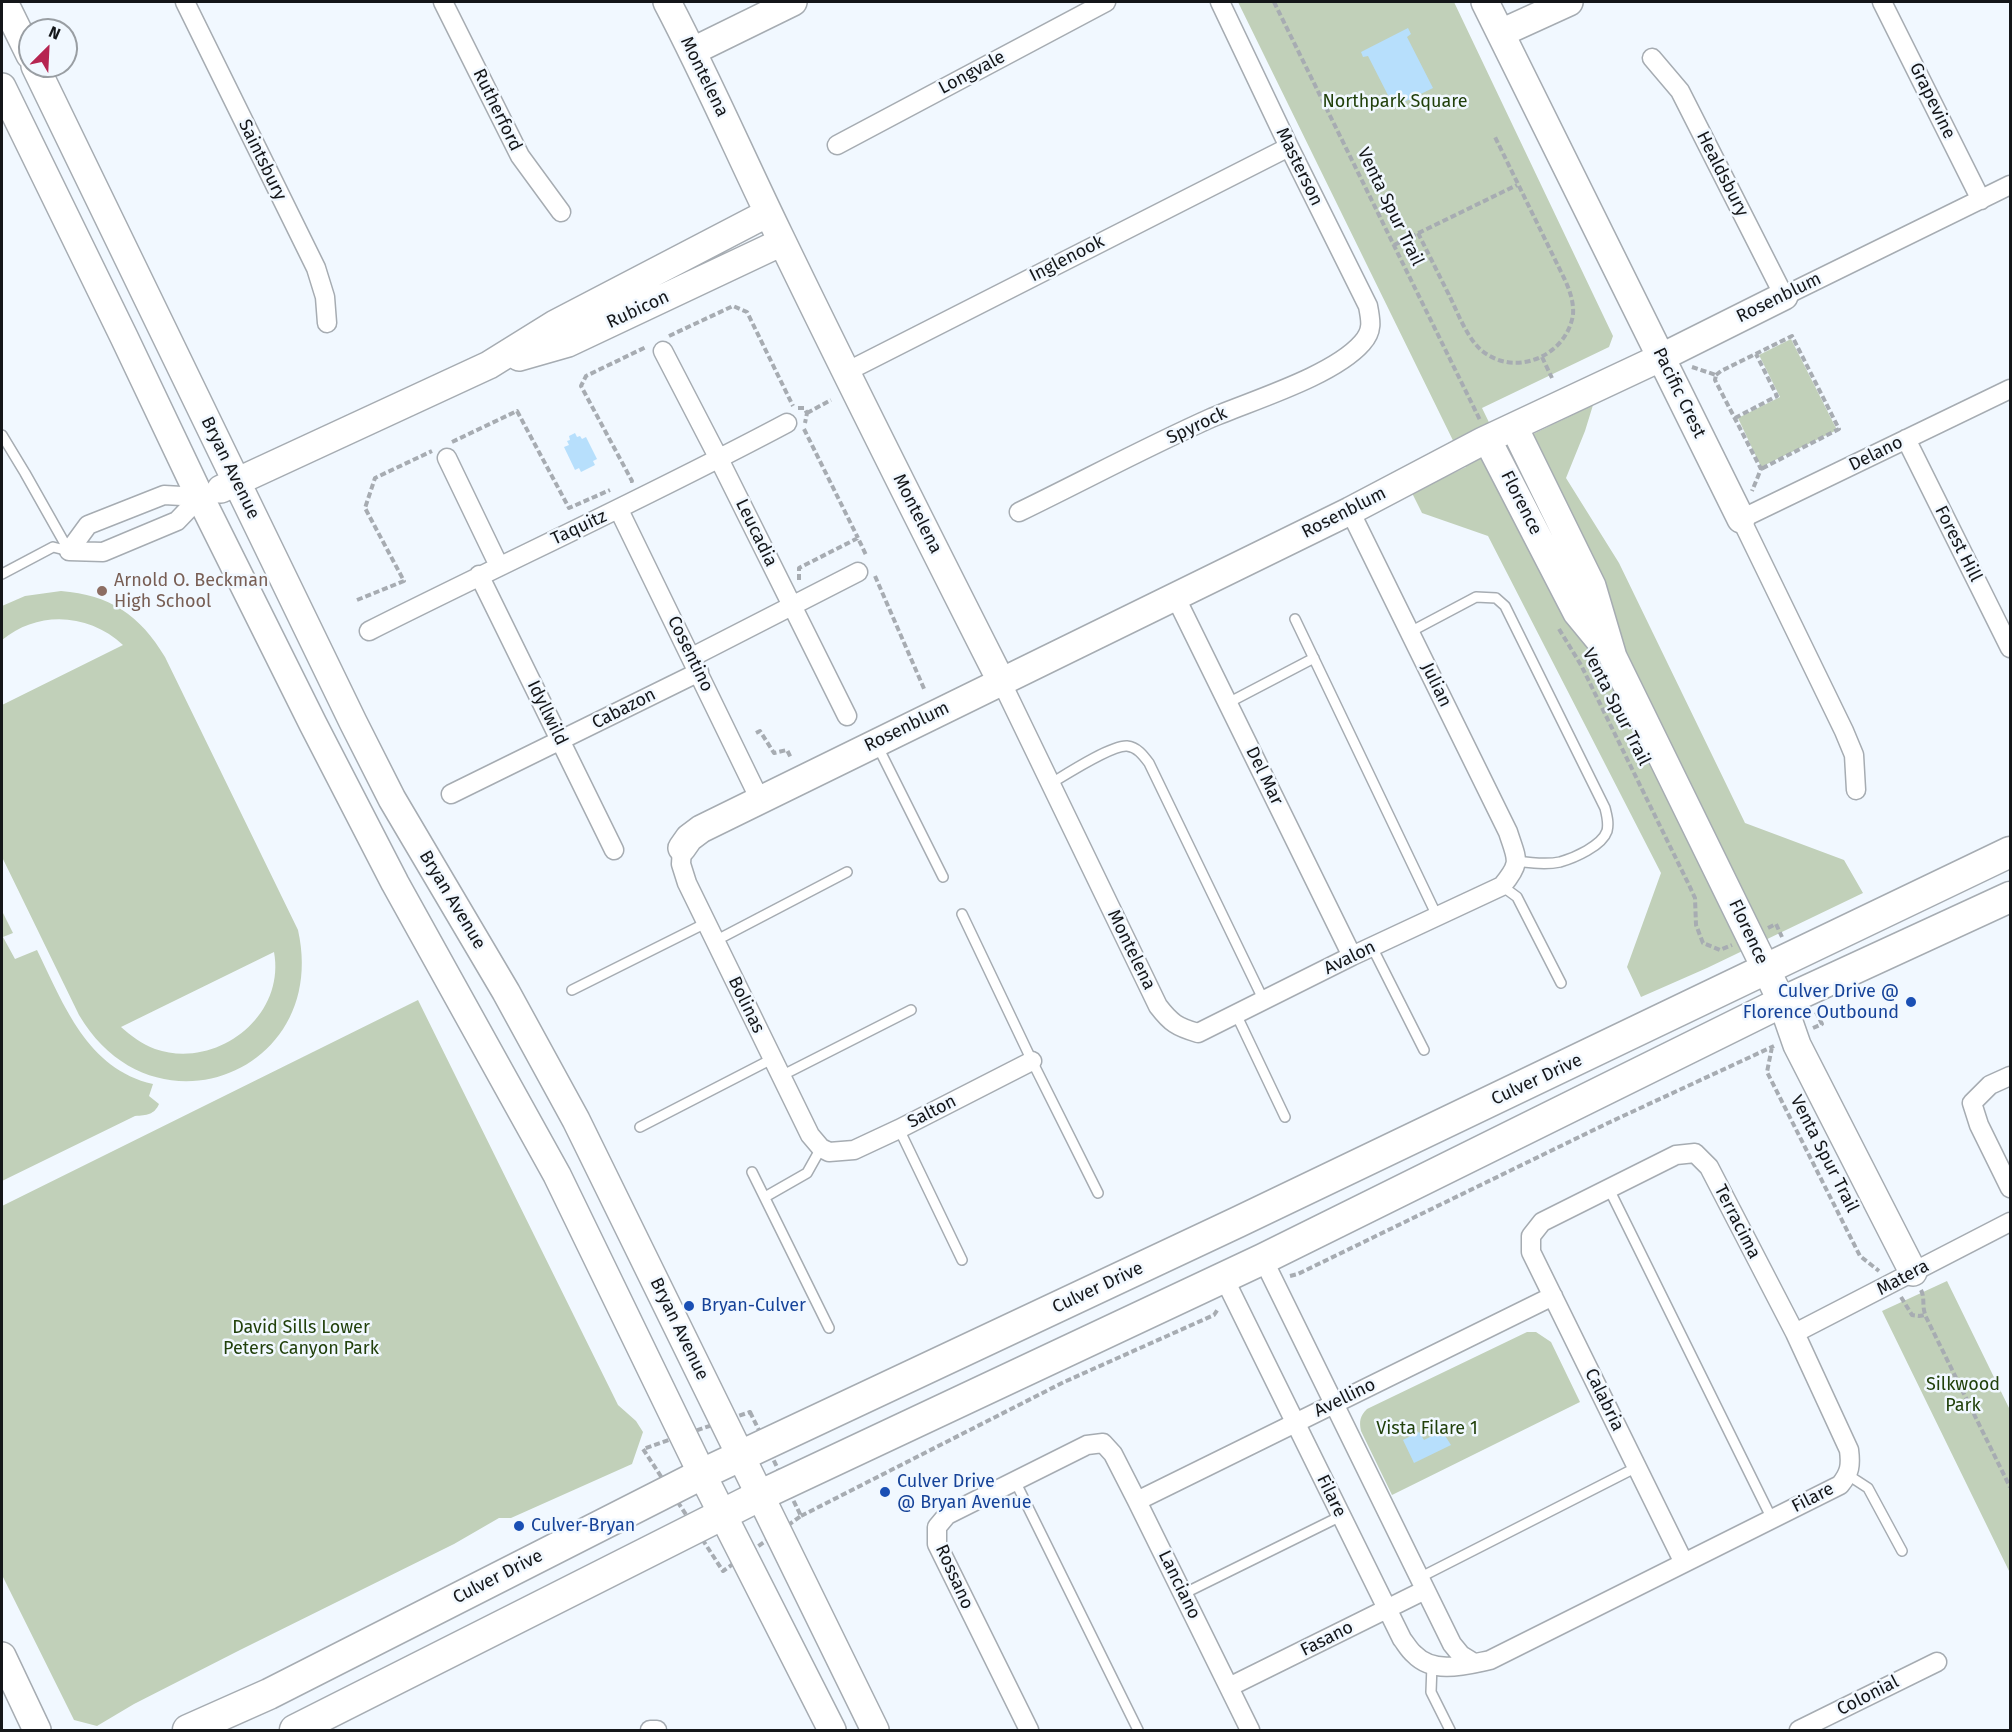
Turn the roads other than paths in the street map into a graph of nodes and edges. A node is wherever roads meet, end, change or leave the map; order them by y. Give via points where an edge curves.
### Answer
1 (4, 2) edge
2 (185, 2) edge
3 (443, 2) edge
4 (667, 2) edge
5 (793, 2) edge
6 (1106, 2) edge
7 (1221, 2) edge
8 (1569, 2) edge
9 (1882, 2) edge
10 (1490, 3) edge
11 (18, 31) edge
12 (1501, 33) junction
13 (693, 51) junction
14 (1652, 58) dead end
15 (41, 78) edge
16 (5, 103) edge
17 (837, 145) dead end
18 (1289, 147) junction
19 (2010, 185) edge
20 (1981, 200) junction
21 (561, 212) dead end
22 (768, 213) junction
23 (782, 242) junction
24 (1784, 296) junction
25 (327, 323) dead end
26 (1370, 333) joint
27 (660, 345) road end
28 (1662, 357) junction
29 (489, 365) junction
30 (846, 372) junction
31 (2010, 389) edge
32 (794, 418) road end
33 (1514, 427) junction
34 (1485, 432) junction
35 (2, 435) edge
36 (1906, 439) junction
37 (442, 451) road end
38 (719, 459) junction
39 (237, 483) junction
40 (200, 497) junction
41 (619, 510) junction
42 (1350, 511) junction
43 (1019, 512) dead end
44 (1741, 519) junction
45 (69, 551) junction
46 (499, 566) junction
47 (866, 568) road end
48 (2, 574) edge
49 (479, 576) junction
50 (1175, 596) junction
51 (792, 606) junction
52 (1295, 619) dead end
53 (369, 631) dead end
54 (1410, 632) junction
55 (2010, 648) edge
56 (1613, 657) junction
57 (1314, 658) junction
58 (695, 664) junction
59 (1001, 681) junction
60 (1228, 703) junction
61 (847, 716) dead end
62 (561, 741) junction
63 (876, 743) junction
64 (1050, 784) junction
65 (1856, 790) dead end
66 (451, 794) dead end
67 (760, 800) junction
68 (682, 848) joint
69 (614, 850) dead end
70 (2010, 852) edge
71 (1517, 861) junction
72 (846, 872) dead end
73 (943, 877) dead end
74 (1502, 886) junction
75 (2010, 897) edge
76 (962, 914) dead end
77 (1437, 916) junction
78 (706, 923) junction
79 (715, 941) junction
80 (1372, 947) junction
81 (1352, 956) junction
82 (1766, 970) junction
83 (1561, 983) dead end
84 (572, 990) dead end
85 (1264, 1001) junction
86 (1782, 1002) junction
87 (910, 1010) dead end
88 (1236, 1014) junction
89 (1172, 1024) joint
90 (1424, 1050) dead end
91 (772, 1059) junction
92 (1032, 1061) junction
93 (781, 1076) junction
94 (2010, 1076) edge
95 (1285, 1117) dead end
96 (640, 1127) dead end
97 (899, 1129) junction
98 (825, 1150) junction
99 (753, 1172) dead end
100 (2010, 1188) edge
101 (1609, 1189) junction
102 (1098, 1192) dead end
103 (765, 1197) junction
104 (2010, 1222) edge
105 (1531, 1236) joint
106 (962, 1260) dead end
107 (1263, 1260) junction
108 (1224, 1278) junction
109 (1916, 1279) junction
110 (1553, 1296) junction
111 (829, 1328) dead end
112 (1795, 1333) junction
113 (1334, 1404) junction
114 (1295, 1423) junction
115 (1103, 1443) joint
116 (741, 1455) junction
117 (1637, 1467) junction
118 (1849, 1469) junction
119 (702, 1473) junction
120 (1015, 1481) junction
121 (760, 1496) junction
122 (1137, 1501) junction
123 (722, 1514) junction
124 (1341, 1516) junction
125 (1772, 1519) junction
126 (1902, 1551) dead end
127 (1684, 1563) junction
128 (1422, 1584) junction
129 (1183, 1594) junction
130 (1387, 1609) junction
131 (2, 1656) edge
132 (1937, 1662) dead end
133 (1474, 1663) junction
134 (1432, 1665) junction
135 (1229, 1688) junction
136 (657, 1730) edge
137 (37, 1731) edge
138 (188, 1731) edge
139 (295, 1731) edge
140 (650, 1731) edge
141 (832, 1731) edge
142 (875, 1731) edge
143 (1029, 1731) edge
144 (1138, 1731) edge
145 (1250, 1731) edge
146 (1450, 1731) edge
147 (1799, 1731) edge

1 - 11 street
2 - 25 street, Saintsbury via 316,268 325,297
3 - 21 street, Rutherford via 520,156
4 - 13 street, Montelena
5 - 13 street
6 - 17 street, Longvale
7 - 18 street, Masterson
8 - 12 street
9 - 20 street, Grapevine
10 - 12 street, Pacific Crest
12 - 28 street, Pacific Crest
13 - 22 street, Montelena
14 - 24 street, Healdsbury via 1680,91
15 - 39 street, Bryan Avenue
16 - 40 street
18 - 26 street, Masterson via 1368,306
18 - 30 street, Inglenook
19 - 20 street, Rosenblum
20 - 24 street, Rosenblum
22 - 23 street, Montelena
22 - 29 street, Rubicon via 583,308
23 - 29 street, Rubicon via 568,343
23 - 30 street, Montelena
24 - 28 street, Rosenblum
26 - 43 street, Spyrock via 1342,361 1211,418
27 - 38 street, Leucadia
28 - 33 street, Rosenblum
28 - 44 street, Pacific Crest
29 - 39 street, Rubicon
30 - 59 street, Montelena
31 - 36 street, Delano
32 - 38 street, Taquitz
33 - 34 street, Rosenblum
33 - 56 street, Florence via 1592,586
34 - 42 street, Rosenblum
34 - 56 street, Florence via 1576,613
35 - 45 lane
36 - 44 street, Delano
36 - 55 street, Forest Hill
37 - 46 street
38 - 41 street, Taquitz
38 - 51 street, Leucadia
39 - 40 street, Rubicon
39 - 116 street, Bryan Avenue via 392,799 576,1120
40 - 45 street via 177,521 103,552
40 - 45 street via 164,495 88,525
40 - 119 street via 390,872 552,1164
41 - 46 street, Taquitz
41 - 58 street, Cosentino
42 - 50 street, Rosenblum
42 - 54 street, Julian
44 - 65 street, Pacific Crest via 1844,731 1854,755
45 - 48 lane via 53,547
46 - 49 street, Taquitz
47 - 51 street, Cabazon
49 - 53 street, Taquitz
49 - 62 street, Idyllwild
50 - 59 street, Rosenblum
50 - 60 street, Del Mar
51 - 58 street, Cabazon
51 - 61 street, Leucadia
52 - 57 lane
54 - 71 street, Julian via 1508,832
54 - 71 lane via 1476,597 1496,598 1505,606 1605,808 1609,822 1597,846 1561,862
56 - 82 street, Florence
57 - 60 lane
57 - 77 lane
58 - 62 street, Cabazon
58 - 67 street, Cosentino
59 - 63 street, Rosenblum
59 - 64 street, Montelena
60 - 81 street, Del Mar
62 - 66 street, Cabazon
62 - 69 street, Idyllwild
63 - 67 street, Rosenblum
63 - 73 lane
64 - 85 lane via 1115,748 1128,746 1140,752 1149,763
64 - 89 street, Montelena via 1158,1006
67 - 68 street, Rosenblum via 700,829
68 - 78 street, Bolinas via 681,864
70 - 82 main road, Culver Drive
71 - 74 street via 1514,872
72 - 79 lane
74 - 77 street, Avalon
74 - 83 lane via 1517,897
75 - 86 main road
76 - 92 lane
77 - 80 street, Avalon
78 - 79 street, Bolinas
78 - 84 lane
79 - 91 street, Bolinas
80 - 81 street, Avalon
80 - 90 lane
81 - 85 street, Avalon
82 - 86 street, Florence
82 - 116 main road, Culver Drive
85 - 88 street, Avalon
86 - 107 main road
86 - 109 street, Florence via 1797,1045
87 - 93 lane
88 - 89 street, Avalon via 1198,1034
88 - 95 lane
91 - 93 street, Bolinas
91 - 96 lane
92 - 97 street, Salton
92 - 102 lane
93 - 98 street, Bolinas via 810,1136
94 - 100 street via 1990,1085 1972,1103
97 - 98 street, Salton via 854,1150
97 - 106 lane
98 - 103 lane via 807,1173
99 - 103 lane
101 - 105 street, Terracima via 1542,1222
101 - 112 street, Terracima via 1676,1155 1695,1153 1709,1167
101 - 125 lane
103 - 111 lane
104 - 109 street, Matera
105 - 110 street, Calabria via 1531,1252
107 - 108 main road
107 - 113 street
108 - 114 street, Filare
108 - 121 main road
109 - 112 street, Matera
110 - 113 street, Avellino
110 - 117 street, Calabria
112 - 118 street, Terracima via 1849,1450
113 - 114 street, Avellino
113 - 128 street
114 - 122 street, Avellino
114 - 124 street, Filare
115 - 120 street, Rossano via 1087,1445
115 - 122 street, Lanciano via 1113,1454
116 - 119 main road, Culver Drive
116 - 121 street, Bryan Avenue
117 - 127 street, Calabria
117 - 128 lane
118 - 125 street, Filare via 1840,1485
118 - 126 lane via 1868,1488
119 - 123 street
119 - 138 main road, Culver Drive
120 - 143 street, Rossano via 947,1515 937,1527 937,1544
120 - 144 lane
121 - 123 main road
121 - 142 street, Bryan Avenue
122 - 129 street, Lanciano
123 - 139 main road
123 - 141 street
124 - 129 lane
124 - 130 street, Filare
125 - 127 street, Filare
127 - 133 street, Filare via 1490,1660
128 - 130 street, Fasano
128 - 133 street via 1452,1644
129 - 135 street, Lanciano
130 - 134 street, Filare via 1415,1656
130 - 135 street, Fasano
131 - 137 street
132 - 147 street, Colonial
133 - 134 street, Filare
134 - 146 lane via 1431,1692
135 - 145 street, Lanciano
136 - 140 street

